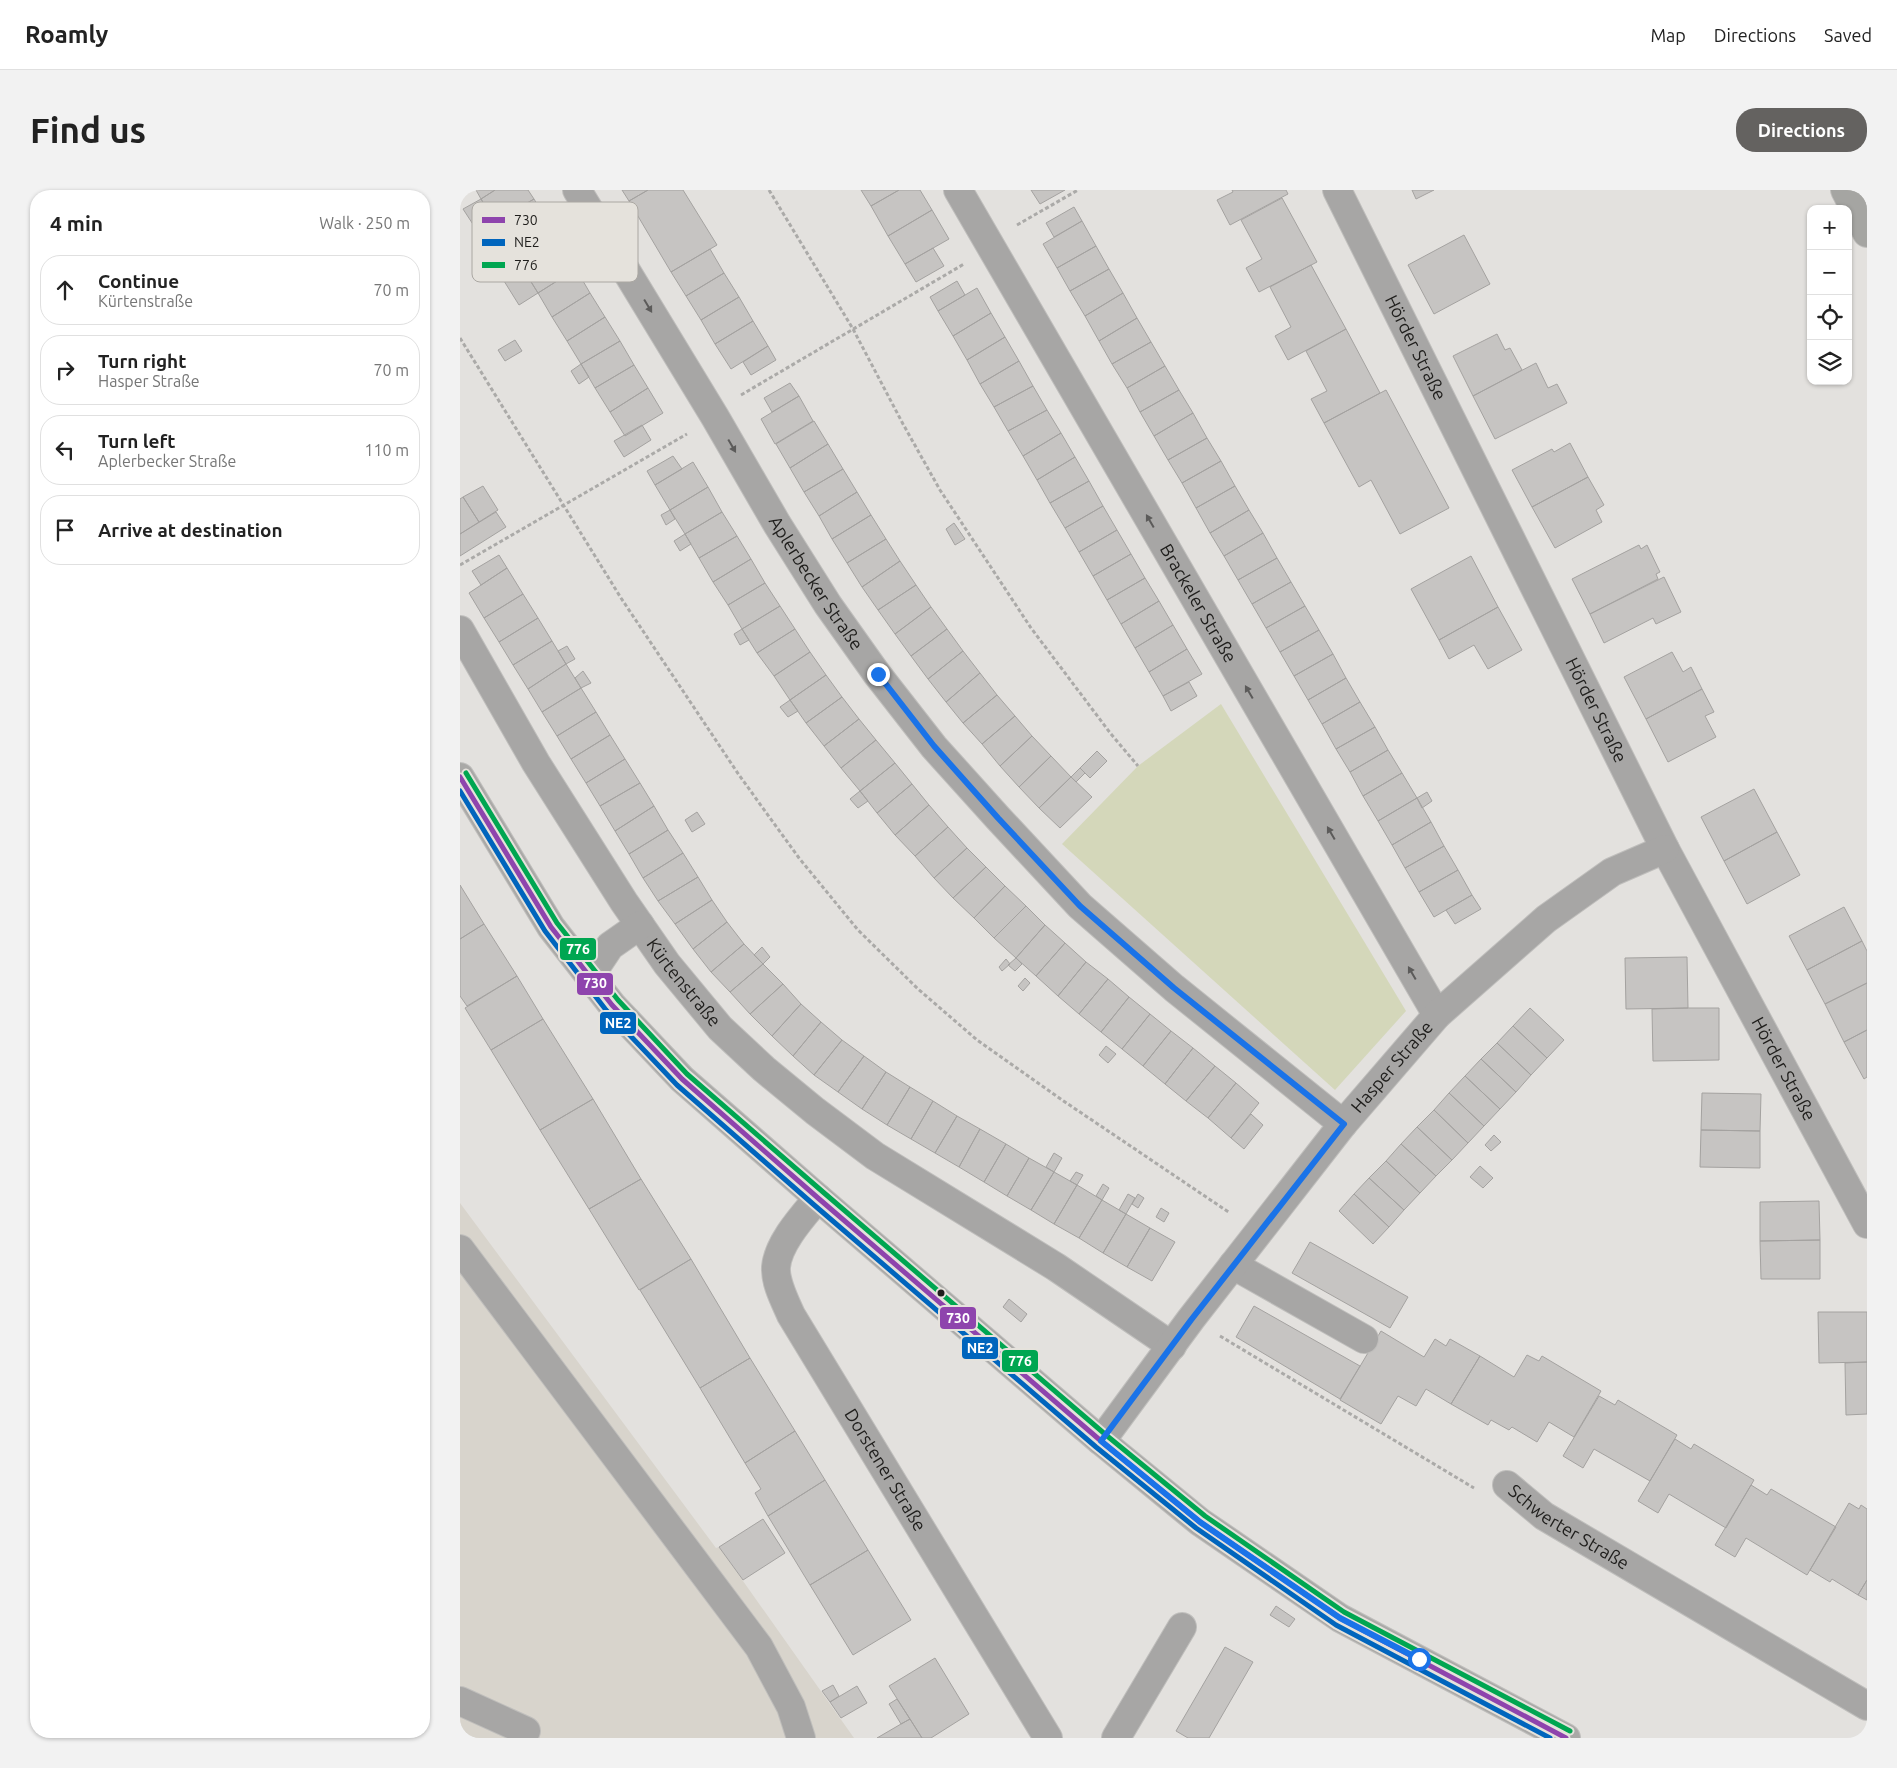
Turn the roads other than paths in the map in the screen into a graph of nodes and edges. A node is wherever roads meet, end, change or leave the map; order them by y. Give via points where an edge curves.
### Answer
1 (577, 190) edge
2 (958, 190) edge
3 (1337, 190) edge
4 (1845, 190) edge
5 (584, 202) edge
6 (1867, 233) edge
7 (633, 282) edge
8 (460, 630) edge
9 (460, 777) edge
10 (1665, 849) junction
11 (640, 925) junction
12 (590, 976) junction
13 (1437, 1015) junction
14 (1344, 1124) junction
15 (818, 1198) junction
16 (1867, 1224) edge
17 (460, 1249) edge
18 (1233, 1265) junction
19 (1364, 1340) dead end
20 (1172, 1346) junction
21 (1101, 1441) junction
22 (1507, 1485) road end
23 (1182, 1628) dead end
24 (460, 1701) edge
25 (1867, 1706) edge
26 (526, 1731) dead end
27 (801, 1738) edge
28 (1048, 1738) edge
29 (1116, 1738) edge
30 (1566, 1738) edge

1 -> 5 street, Aplerbecker Straße
13 -> 2 street, Brackeler Straße
3 - 10 street, Hörder Straße
4 - 6 highway
7 -> 14 street, Aplerbecker Straße via 833,612 929,739 1080,906 1174,988
8 - 11 street, Kürtenstraße via 536,763
9 - 12 main road via 551,927
10 - 13 street, Hasper Straße via 1612,872 1546,919
10 - 16 street, Hörder Straße
11 - 12 street, Kürtenstraße via 610,946
11 - 20 street, Kürtenstraße via 667,964 720,1028 815,1111 875,1156 1048,1262
12 - 15 main road via 612,1005 682,1079
13 - 14 street, Hasper Straße
14 - 18 street, Hasper Straße
15 - 21 main road
15 - 28 street, Dorstener Straße via 788,1237 776,1267 778,1282 791,1315
17 - 27 street via 759,1647 791,1707
18 - 19 street
18 - 20 street, Hasper Straße
20 - 21 street, Hasper Straße
21 - 30 main road via 1200,1522 1340,1618
22 - 25 street, Schwerter Straße via 1544,1516
23 - 29 street
24 - 26 street

